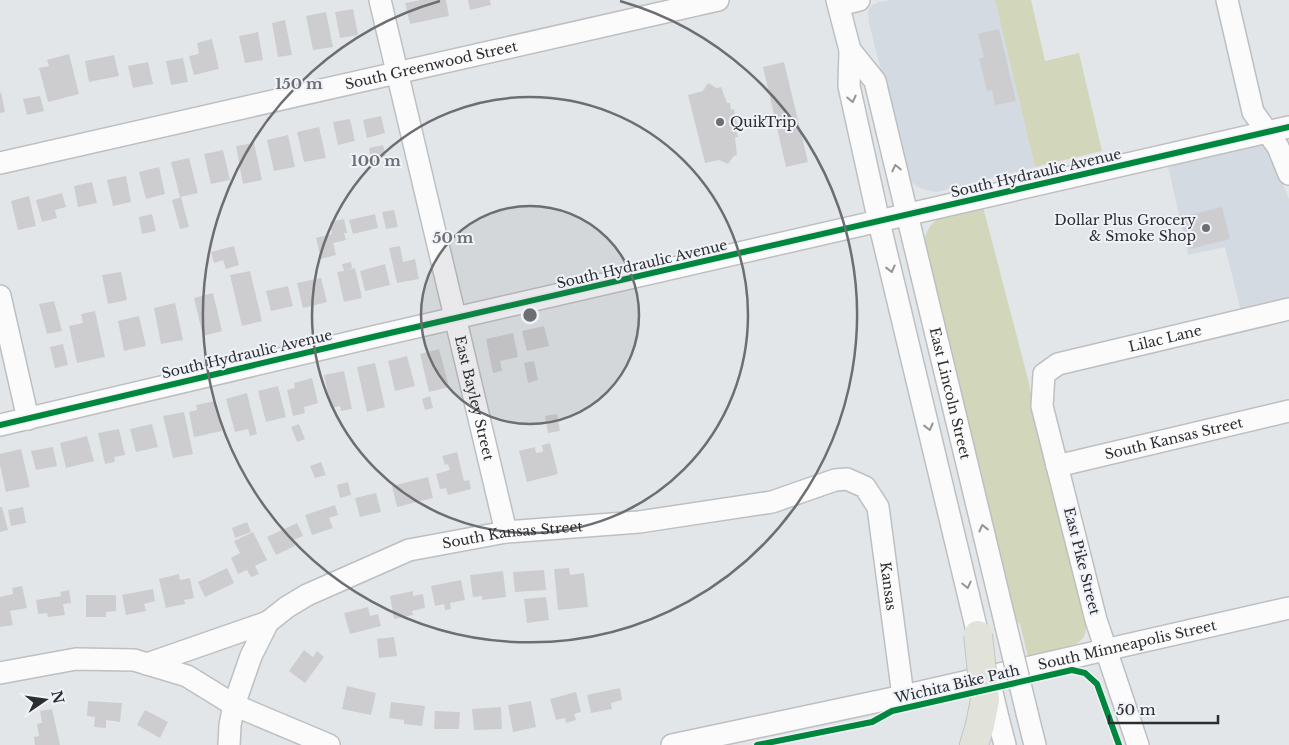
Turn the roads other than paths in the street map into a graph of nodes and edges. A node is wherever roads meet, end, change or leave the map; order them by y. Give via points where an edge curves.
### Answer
1 (380, 0) edge
2 (718, 0) edge
3 (859, 0) edge
4 (1227, 0) edge
5 (838, 2) edge
6 (850, 50) junction
7 (397, 73) junction
8 (1289, 127) edge
9 (1267, 132) junction
10 (0, 163) edge
11 (1289, 174) edge
12 (907, 215) junction
13 (879, 222) junction
14 (0, 296) edge
15 (1289, 309) edge
16 (455, 319) junction
17 (1044, 374) joint
18 (1289, 411) edge
19 (28, 419) junction
20 (0, 425) edge
21 (1057, 466) junction
22 (858, 484) joint
23 (506, 532) junction
24 (1289, 608) edge
25 (268, 622) junction
26 (978, 635) joint
27 (1106, 650) junction
28 (147, 664) junction
29 (0, 674) edge
30 (903, 696) junction
31 (234, 705) junction
32 (984, 729) edge
33 (230, 745) edge
34 (329, 745) edge
35 (672, 745) edge
36 (1005, 745) edge
37 (1035, 745) edge
38 (1138, 745) edge

1 - 7 street, East Bayley Street
2 - 7 street, South Greenwood Street
3 - 5 street
4 - 9 street via 1253,112
5 - 6 street, East Lincoln Street
12 -> 6 street, East Lincoln Street via 875,81
6 -> 13 street, East Lincoln Street via 849,86
7 - 10 street, South Greenwood Street
7 - 16 street, East Bayley Street
8 - 9 street, South Hydraulic Avenue
9 - 11 street via 1278,147
9 - 12 street, South Hydraulic Avenue
12 - 13 street, South Hydraulic Avenue
37 -> 12 street, East Lincoln Street, bridge
13 - 16 street, South Hydraulic Avenue
13 -> 26 street, East Lincoln Street
14 - 19 street
15 - 17 street, Lilac Lane via 1058,364
16 - 19 street, South Hydraulic Avenue
16 - 23 street, East Bayley Street
17 - 21 street, East Pike Street via 1042,406
18 - 21 street, South Kansas Street
19 - 20 street, South Hydraulic Avenue
21 - 27 street, East Pike Street
22 - 23 street, South Kansas Street via 846,479 835,480 772,502 639,522
22 - 30 street, Kansas via 865,487 878,507
23 - 25 street, South Kansas Street via 409,550 307,595
24 - 27 street, South Minneapolis Street
25 - 28 street
25 - 31 street, South Kansas Street via 251,656
26 - 32 highway, bridge via 985,700
27 - 30 street, South Minneapolis Street
27 - 38 street, East Pike Street
28 - 29 street via 122,659 76,659
28 - 31 street via 187,676
30 - 35 street, South Minneapolis Street
31 - 33 street
31 - 34 street
32 - 36 street

